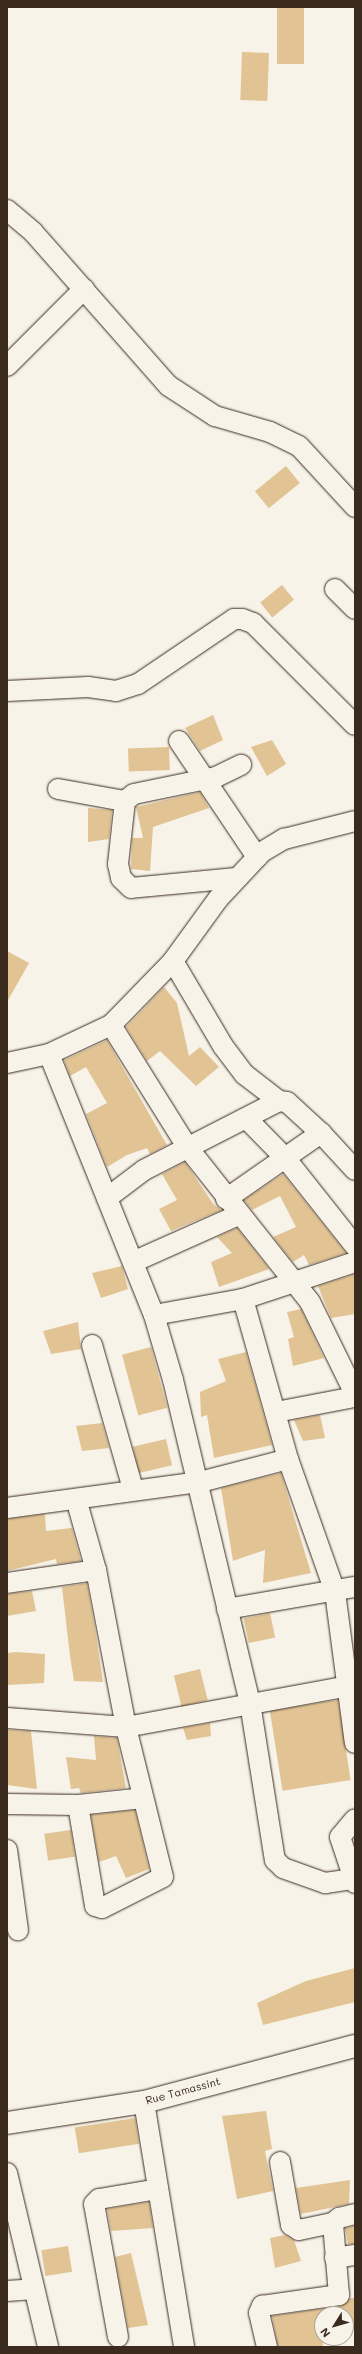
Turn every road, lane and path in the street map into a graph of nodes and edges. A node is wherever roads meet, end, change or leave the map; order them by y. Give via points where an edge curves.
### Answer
1 (7, 210) edge
2 (84, 289) junction
3 (7, 366) edge
4 (355, 507) edge
5 (335, 589) dead end
6 (355, 609) edge
7 (7, 691) edge
8 (355, 725) edge
9 (179, 741) dead end
10 (241, 765) dead end
11 (206, 780) junction
12 (58, 789) dead end
13 (125, 801) junction
14 (355, 821) edge
15 (257, 857) junction
16 (236, 878) junction
17 (173, 961) junction
18 (111, 1025) junction
19 (49, 1054) junction
20 (7, 1063) edge
21 (279, 1101) junction
22 (247, 1119) junction
23 (321, 1133) junction
24 (188, 1148) junction
25 (286, 1159) junction
26 (355, 1170) edge
27 (107, 1198) junction
28 (226, 1199) junction
29 (238, 1215) junction
30 (355, 1246) edge
31 (133, 1262) junction
32 (355, 1262) edge
33 (295, 1284) junction
34 (242, 1300) junction
35 (154, 1315) junction
36 (92, 1345) dead end
37 (355, 1394) edge
38 (355, 1397) edge
39 (276, 1412) junction
40 (288, 1459) junction
41 (200, 1482) junction
42 (133, 1489) junction
43 (76, 1499) junction
44 (7, 1508) edge
45 (96, 1570) junction
46 (7, 1583) edge
47 (355, 1587) edge
48 (335, 1592) junction
49 (227, 1609) junction
50 (351, 1685) edge
51 (250, 1703) junction
52 (7, 1718) edge
53 (126, 1727) junction
54 (355, 1743) edge
55 (143, 1798) junction
56 (7, 1804) edge
57 (78, 1805) junction
58 (355, 1819) edge
59 (7, 1850) edge
60 (354, 1881) edge
61 (18, 1930) dead end
62 (355, 2046) edge
63 (144, 2102) junction
64 (7, 2123) edge
65 (280, 2162) dead end
66 (7, 2173) edge
67 (158, 2189) junction
68 (355, 2214) edge
69 (12, 2215) edge
70 (333, 2223) junction
71 (355, 2255) edge
72 (335, 2258) junction
73 (34, 2289) junction
74 (7, 2291) edge
75 (347, 2295) edge
76 (118, 2337) dead end
77 (48, 2347) edge
78 (184, 2347) edge
79 (267, 2347) edge

1 - 2 street via 33,232
2 - 3 street
2 - 4 street via 169,386 215,416 270,432 299,446
5 - 6 street
7 - 8 street via 88,688 116,690 138,684 234,619 242,619 253,623
9 - 11 street
10 - 11 street
11 - 13 street via 134,794
11 - 15 street
12 - 13 street
13 - 16 street via 118,864 120,878 131,888
14 - 15 street via 284,839
15 - 16 street
16 - 17 street
17 - 18 street
17 - 21 street via 223,1046 244,1074
18 - 19 street
18 - 24 street
19 - 20 street
19 - 27 street
21 - 22 street
21 - 23 street via 287,1102
22 - 24 street
22 - 25 street
23 - 25 street
23 - 26 street
24 - 27 street via 144,1170
24 - 28 street
25 - 28 street
25 - 30 street
27 - 31 street
28 - 29 street
29 - 31 street
29 - 33 street
31 - 35 street
32 - 33 street
33 - 34 street
33 - 37 street via 320,1319
34 - 35 street
34 - 39 street
35 - 41 street
36 - 42 street
38 - 39 street
39 - 40 street
40 - 41 street
40 - 48 street
41 - 42 street
41 - 49 street
42 - 43 street
43 - 44 street
43 - 45 street
45 - 46 street
45 - 53 street
47 - 48 street
48 - 49 street
48 - 50 street
49 - 51 street
50 - 51 street
50 - 54 street
51 - 53 street
51 - 60 street via 275,1860 283,1868 325,1883
52 - 53 street
53 - 55 street
55 - 57 street
55 - 57 street via 163,1878 102,1908 95,1906 90,1892
56 - 57 street
58 - 60 street via 340,1837
59 - 61 street
62 - 63 main road, Rue Tamassint
63 - 64 main road, Rue Tamassint
63 - 67 street
65 - 70 street via 290,2225 299,2230
66 - 69 street
67 - 76 street via 99,2199 94,2204
67 - 78 street
68 - 70 street via 338,2218
69 - 73 street
70 - 72 street
71 - 72 street
72 - 75 street
73 - 74 street
73 - 77 street
75 - 79 street via 262,2306 259,2313

